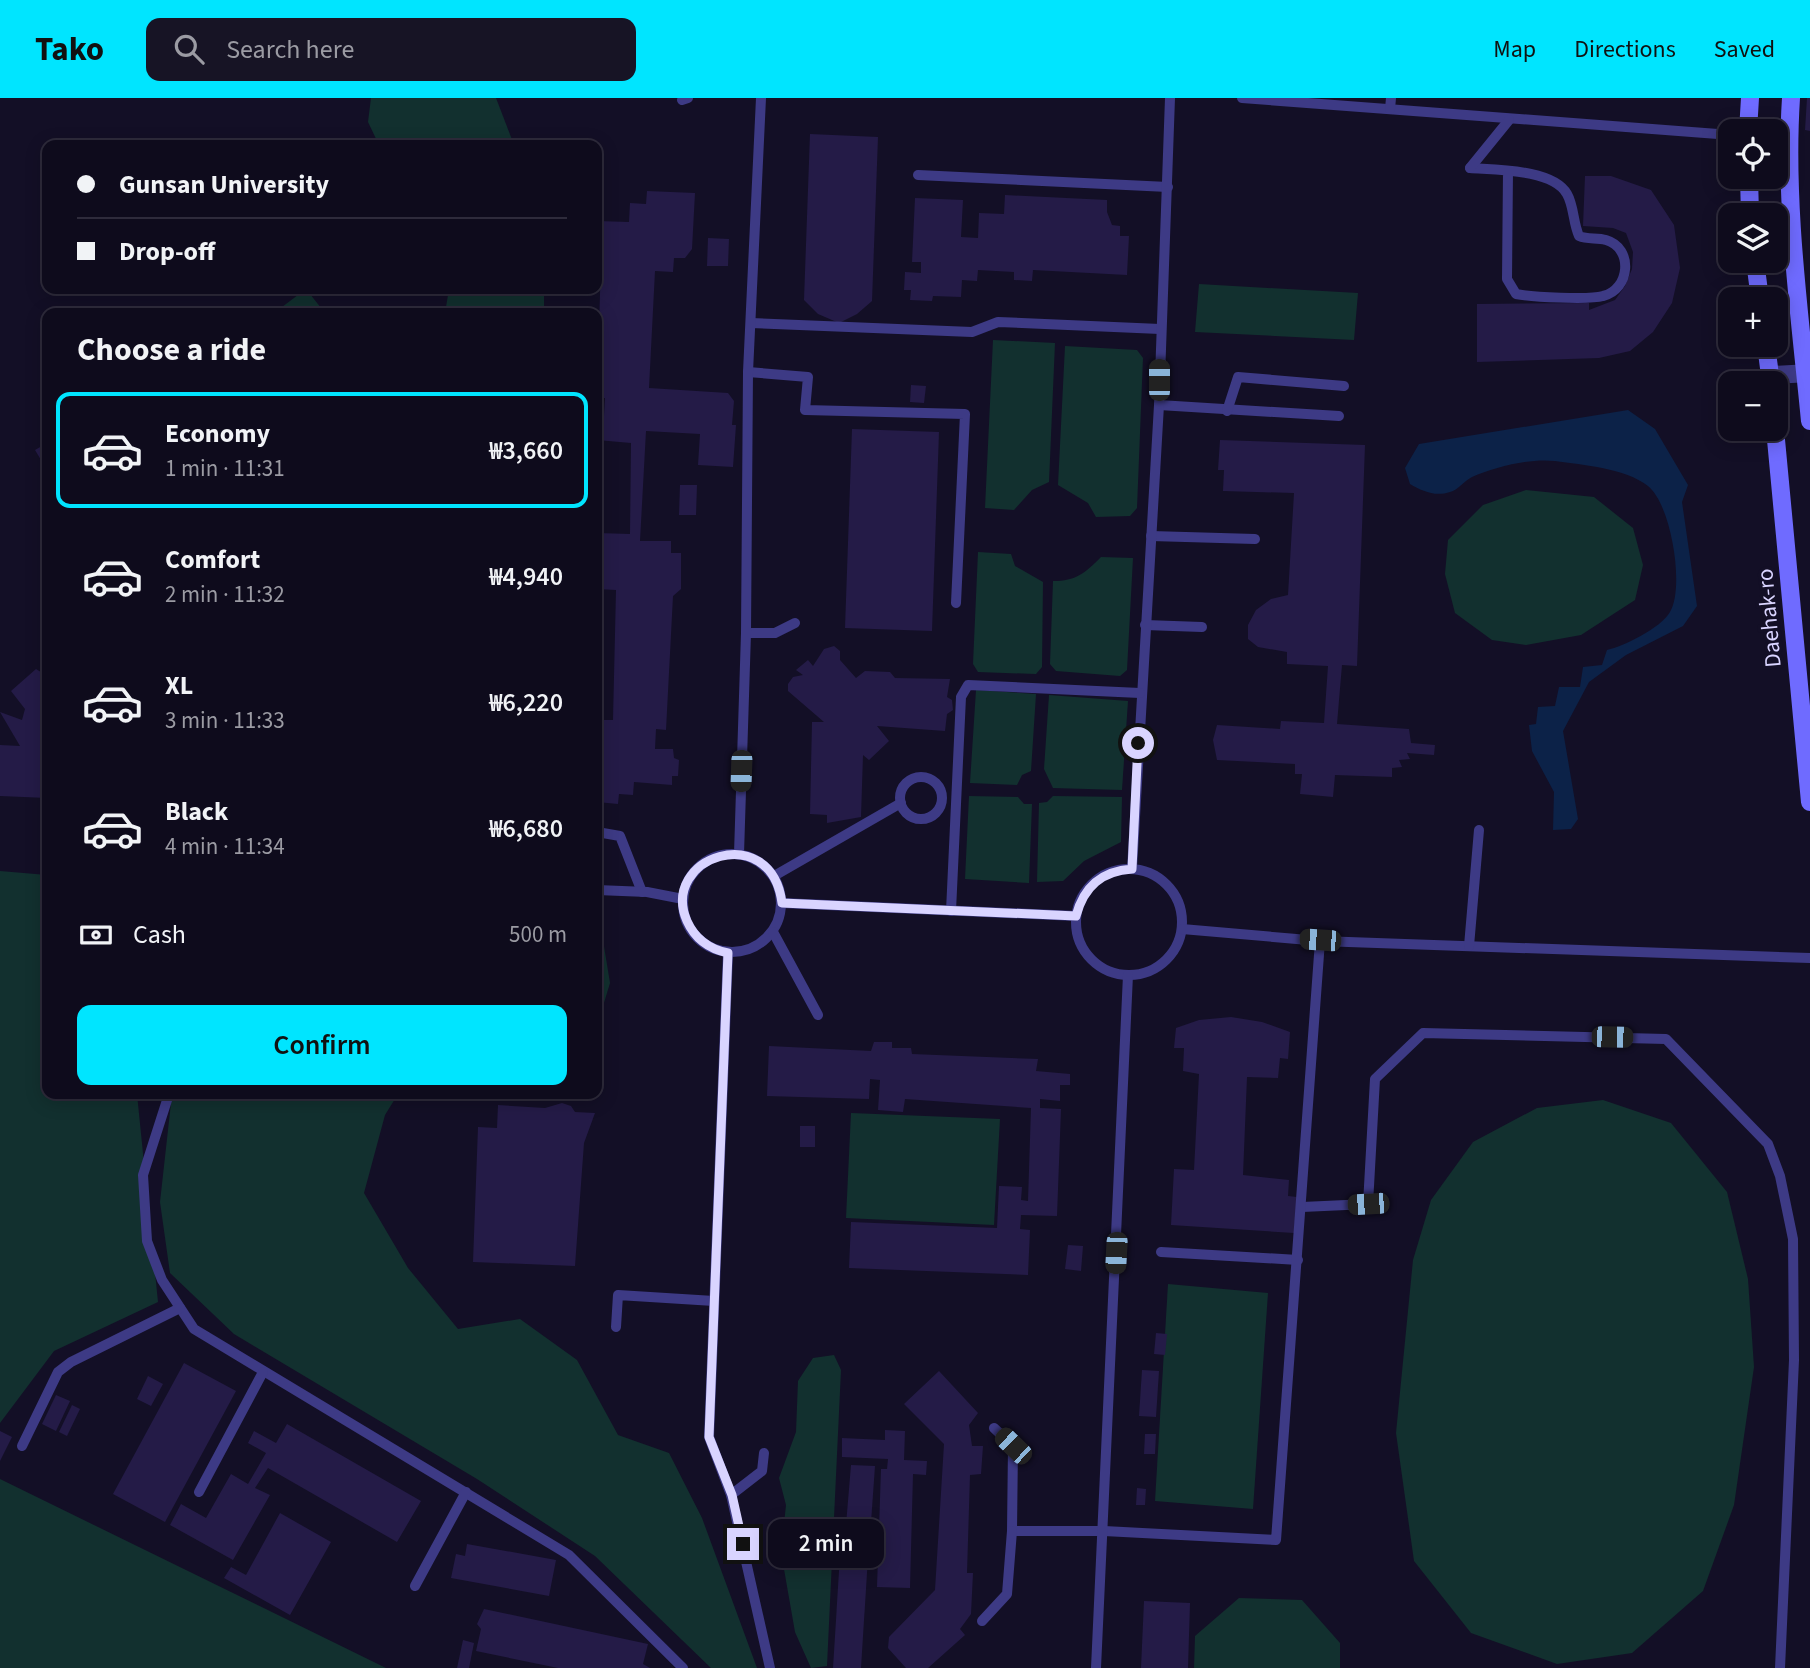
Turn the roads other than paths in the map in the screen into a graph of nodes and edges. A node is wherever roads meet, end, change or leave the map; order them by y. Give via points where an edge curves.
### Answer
1 (761, 98) edge
2 (1170, 98) edge
3 (1242, 98) edge
4 (1750, 98) edge
5 (1791, 98) edge
6 (1391, 103) edge
7 (1749, 119) edge
8 (1509, 120) junction
9 (1718, 134) edge
10 (1508, 171) junction
11 (918, 175) dead end
12 (1168, 187) junction
13 (751, 323) junction
14 (1160, 329) junction
15 (748, 372) junction
16 (1808, 373) edge
17 (1788, 376) edge
18 (1345, 386) dead end
19 (1159, 405) junction
20 (1227, 411) junction
21 (1339, 416) dead end
22 (1810, 421) edge
23 (1777, 441) edge
24 (1151, 536) junction
25 (1255, 539) dead end
26 (956, 603) dead end
27 (795, 623) dead end
28 (1145, 625) junction
29 (1202, 627) dead end
30 (746, 633) junction
31 (1140, 693) junction
32 (1810, 802) edge
33 (901, 803) junction
34 (1479, 830) dead end
35 (602, 833) edge
36 (739, 854) junction
37 (1132, 869) junction
38 (774, 876) junction
39 (602, 890) edge
40 (642, 892) junction
41 (683, 899) junction
42 (782, 903) junction
43 (951, 911) junction
44 (1076, 916) junction
45 (1182, 929) junction
46 (773, 932) junction
47 (1320, 940) junction
48 (1469, 946) junction
49 (728, 953) junction
50 (1810, 958) edge
51 (1129, 975) junction
52 (818, 1015) dead end
53 (167, 1099) edge
54 (1302, 1207) junction
55 (1161, 1252) dead end
56 (1298, 1260) junction
57 (714, 1301) junction
58 (180, 1308) junction
59 (616, 1327) dead end
60 (263, 1372) junction
61 (994, 1428) dead end
62 (22, 1446) dead end
63 (764, 1453) dead end
64 (199, 1492) dead end
65 (466, 1492) junction
66 (732, 1495) junction
67 (1012, 1531) junction
68 (1104, 1531) junction
69 (415, 1586) dead end
70 (982, 1621) dead end
71 (683, 1668) edge
72 (770, 1668) edge
73 (1096, 1668) edge
74 (1780, 1668) edge

1 - 13 lane
2 - 12 lane
3 - 6 lane
4 - 7 street
5 - 16 street via 1788,138 1794,239
6 - 8 lane
8 - 9 lane
8 - 10 lane via 1470,168
10 - 10 lane via 1544,177 1567,194 1579,236 1605,239 1625,257 1620,285 1604,296 1516,294 1507,279
11 - 12 lane
12 - 14 lane
13 - 14 lane via 972,331 998,322
13 - 15 lane
14 - 19 lane
15 - 26 lane via 808,377 805,410 965,414
15 - 30 lane
16 - 17 street
16 - 22 street
18 - 20 lane via 1238,377
19 - 20 lane
19 - 24 lane
20 - 21 lane
23 - 32 street, Daehak-ro
24 - 25 lane
24 - 28 lane
27 - 30 lane via 775,633
28 - 29 lane
28 - 31 lane
30 - 36 lane
31 - 37 lane
31 - 43 lane via 968,685 961,697
33 - 33 lane via 905,784 917,778 931,780 942,797 938,810 927,818 914,818
33 - 38 lane
34 - 48 lane
35 - 40 lane via 620,836
36 - 38 lane via 752,858
36 - 41 lane via 723,854 695,870
37 - 44 lane via 1101,876 1080,901
37 - 45 lane via 1150,873 1175,895
38 - 42 lane
39 - 40 lane
40 - 41 lane
41 - 49 lane via 691,931 702,943
42 - 43 lane
42 - 46 lane
43 - 44 lane
44 - 51 lane via 1077,934 1090,956 1111,972
45 - 47 lane
45 - 51 lane via 1163,962
46 - 49 lane via 749,950
46 - 52 lane
47 - 48 lane
47 - 54 lane
48 - 50 lane
49 - 57 lane
51 - 68 lane
53 - 58 lane via 143,1175 146,1241
54 - 56 lane
54 - 74 lane via 1368,1204 1375,1079 1423,1033 1666,1039 1768,1144 1793,1239 1794,1360
55 - 56 lane
56 - 68 lane via 1276,1540
57 - 59 lane via 618,1295
57 - 66 lane via 709,1437
58 - 60 lane via 194,1329
58 - 62 lane via 71,1362 58,1373
60 - 64 lane
60 - 65 lane
61 - 67 lane via 1013,1446
63 - 66 lane via 762,1471
65 - 69 lane
65 - 71 lane via 569,1555
66 - 72 lane
67 - 68 lane
67 - 70 lane via 1007,1594
68 - 73 lane

